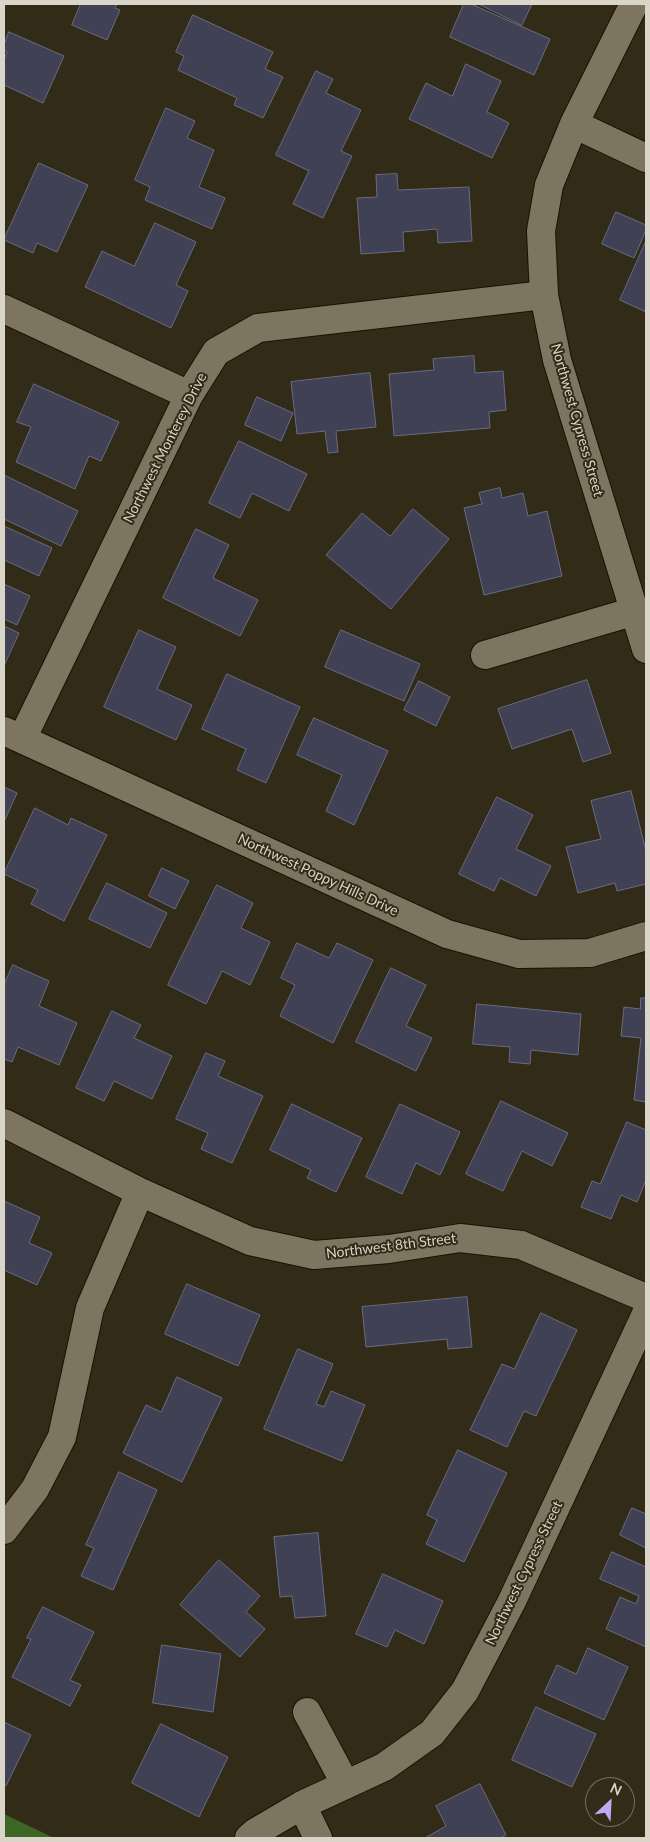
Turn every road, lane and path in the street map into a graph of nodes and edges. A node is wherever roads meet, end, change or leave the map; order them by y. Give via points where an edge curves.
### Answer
1 (634, 4) edge
2 (574, 124) junction
3 (646, 158) edge
4 (544, 294) junction
5 (4, 309) edge
6 (189, 395) junction
7 (635, 611) junction
8 (646, 649) edge
9 (485, 655) dead end
10 (13, 735) edge
11 (646, 936) edge
12 (4, 1122) edge
13 (140, 1192) junction
14 (646, 1298) edge
15 (646, 1314) edge
16 (4, 1530) edge
17 (307, 1712) dead end
18 (346, 1784) junction
19 (302, 1805) junction
20 (249, 1838) edge
21 (318, 1838) edge

1 - 2 street, Northwest Cypress Street
2 - 3 street
2 - 4 street, Northwest Cypress Street via 549,185 541,231
4 - 6 street, Northwest Monterey Drive via 258,328 216,352
4 - 7 street, Northwest Cypress Street via 557,360
5 - 6 street
6 - 10 street, Northwest Monterey Drive
7 - 8 street, Northwest Cypress Street
7 - 9 street
10 - 11 street, Northwest Poppy Hills Drive via 447,934 519,954 590,953
12 - 13 street, Northwest 8th Street
13 - 14 street, Northwest 8th Street via 250,1241 314,1255 389,1249 460,1238 521,1245
13 - 16 street via 90,1308 62,1437 35,1489
15 - 18 street, Northwest Cypress Street via 512,1600 465,1691 432,1734 384,1767
17 - 18 street
18 - 19 street, Northwest Cypress Street
19 - 20 street, Northwest Cypress Street
19 - 21 street

